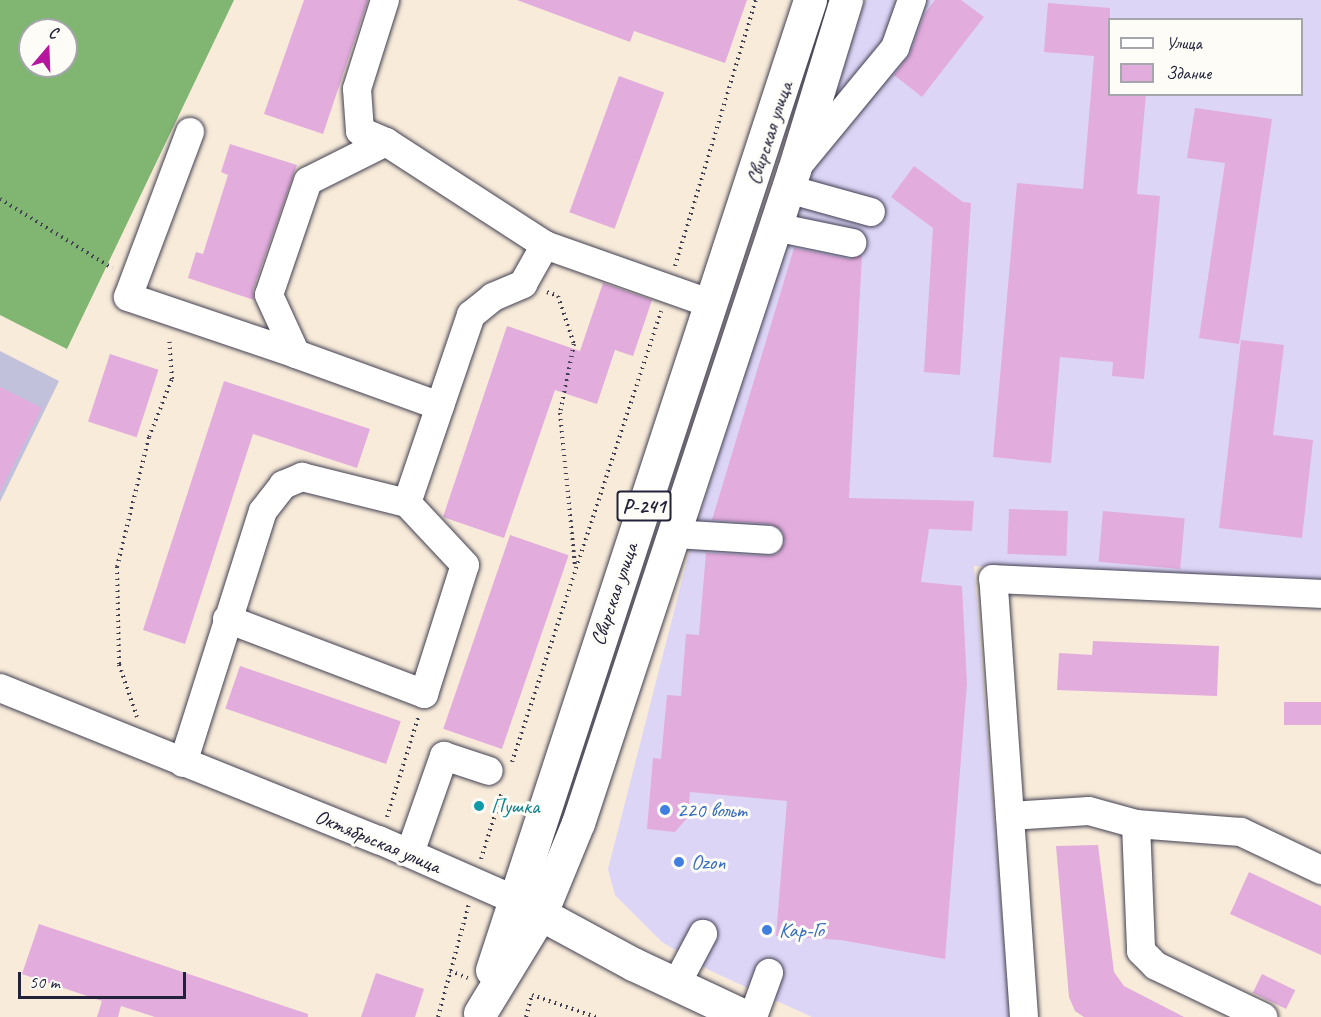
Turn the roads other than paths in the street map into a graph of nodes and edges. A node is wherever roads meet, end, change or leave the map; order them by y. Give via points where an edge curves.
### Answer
1 (385, 0) edge
2 (810, 0) edge
3 (846, 0) edge
4 (912, 0) edge
5 (190, 132) dead end
6 (386, 142) junction
7 (791, 179) junction
8 (871, 212) dead end
9 (775, 227) junction
10 (852, 243) dead end
11 (545, 245) junction
12 (712, 304) junction
13 (296, 354) junction
14 (440, 406) junction
15 (406, 503) junction
16 (674, 534) junction
17 (769, 540) dead end
18 (1321, 594) edge
19 (227, 619) junction
20 (0, 688) edge
21 (183, 763) junction
22 (501, 776) road end
23 (1010, 816) junction
24 (1136, 824) junction
25 (410, 853) junction
26 (1321, 870) edge
27 (527, 906) junction
28 (704, 934) dead end
29 (769, 973) dead end
30 (676, 985) junction
31 (479, 1015) edge
32 (746, 1017) edge
33 (753, 1017) edge
34 (1024, 1017) edge
35 (1263, 1017) edge

1 - 6 street via 357,89 360,131
2 - 12 main road, Свирская улица / Р-241
3 - 7 main road, Свирская улица / Р-241
4 - 7 street via 895,48
5 - 13 street via 128,297
6 - 11 street
6 - 13 street via 308,181 269,295
7 - 8 street
7 - 9 main road, Свирская улица / Р-241
9 - 10 street
9 - 16 main road, Свирская улица / Р-241
11 - 12 street
11 - 14 street via 523,284 493,297 471,315
12 - 27 main road, Свирская улица / Р-241
13 - 14 street
14 - 15 street
15 - 19 street via 302,477 283,485 263,510
15 - 19 street via 465,565 424,694
16 - 17 street
16 - 27 main road, Свирская улица / Р-241 via 578,823
18 - 23 street via 993,579
19 - 21 street
20 - 21 street, Октябрьская улица
21 - 25 street, Октябрьская улица
22 - 25 street via 444,756
23 - 24 street via 1089,811
23 - 34 street
24 - 26 street via 1242,832
24 - 35 street via 1141,951 1156,966
25 - 27 street, Октябрьская улица
27 - 30 main road, Октябрьская улица
27 - 31 main road, Свирская улица / Р-241
28 - 30 street
29 - 33 street
30 - 32 main road, Октябрьская улица

